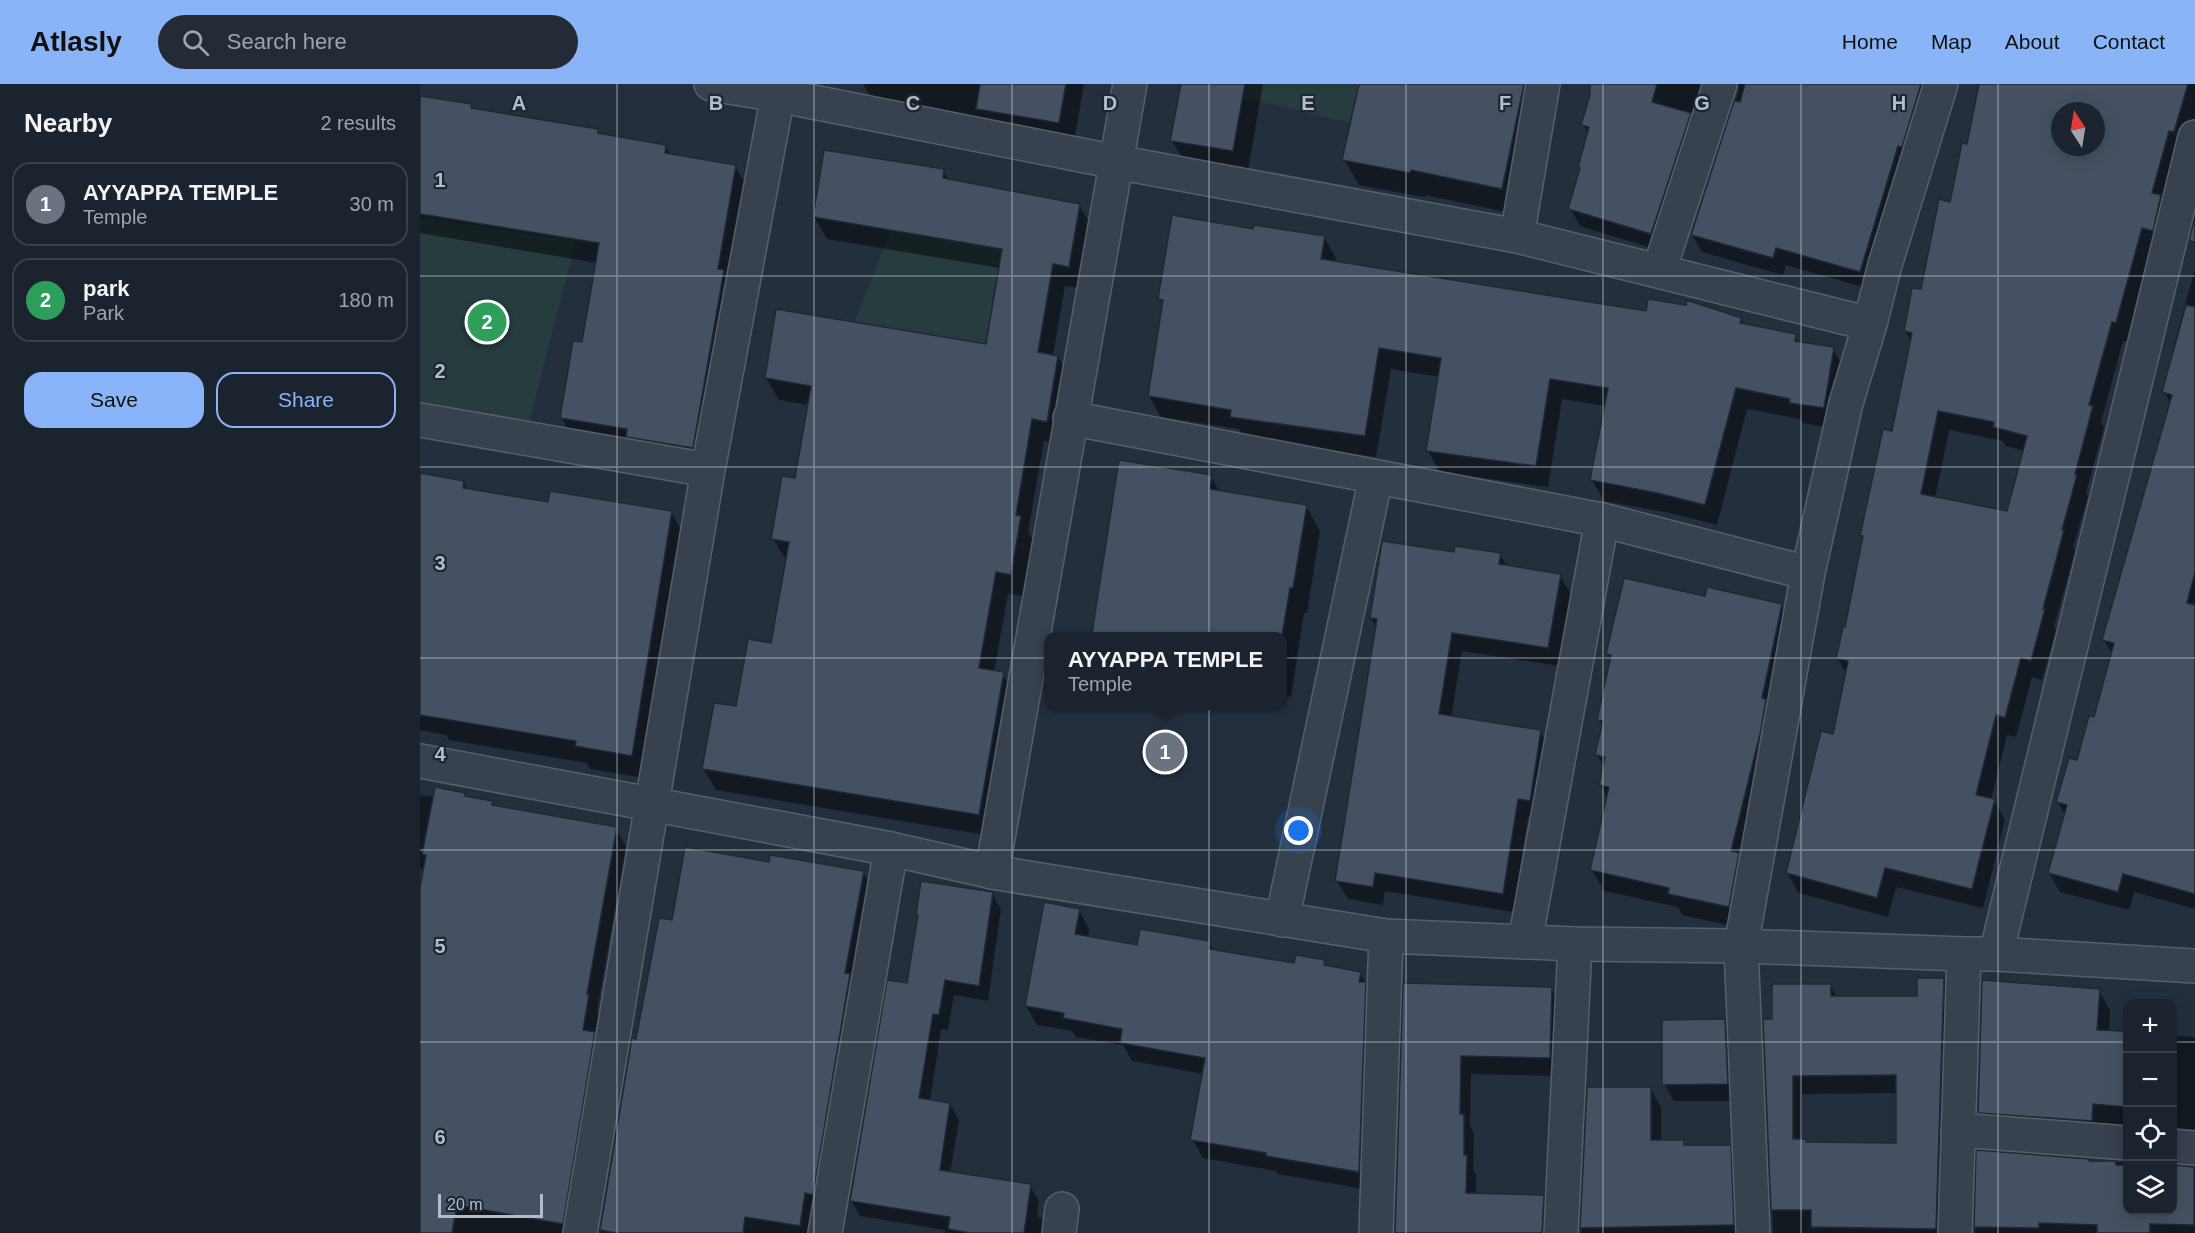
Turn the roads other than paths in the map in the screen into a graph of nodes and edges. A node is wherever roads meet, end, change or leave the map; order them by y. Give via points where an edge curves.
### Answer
1 (711, 84) edge
2 (1130, 84) edge
3 (1543, 84) edge
4 (1720, 84) edge
5 (1941, 84) edge
6 (779, 90) edge
7 (2195, 137) edge
8 (1116, 162) junction
9 (1517, 236) junction
10 (1659, 271) junction
11 (1870, 324) junction
12 (1070, 418) junction
13 (420, 420) edge
14 (708, 470) junction
15 (1376, 477) junction
16 (1602, 520) junction
17 (1808, 573) junction
18 (421, 768) edge
19 (652, 806) junction
20 (891, 849) junction
21 (992, 873) junction
22 (1282, 920) junction
23 (1386, 936) junction
24 (1525, 942) junction
25 (1575, 944) junction
26 (1741, 946) junction
27 (1980, 954) junction
28 (2195, 966) edge
29 (1958, 1131) junction
30 (2123, 1143) edge
31 (2177, 1146) edge
32 (2195, 1148) edge
33 (580, 1233) edge
34 (825, 1233) edge
35 (1376, 1233) edge
36 (1561, 1233) edge
37 (1753, 1233) edge
38 (1955, 1233) edge

1 - 6 street
2 - 8 street
3 - 9 street
4 - 10 street
5 - 11 street
6 - 8 street
6 - 14 street
7 - 27 street
8 - 9 street
8 - 12 street
9 - 10 street
10 - 11 street
11 - 17 street via 1846,403
12 - 15 street
12 - 21 street
13 - 14 street
14 - 19 street
15 - 16 street
15 - 22 street
16 - 17 street
16 - 24 street
17 - 26 street
18 - 19 street
19 - 20 street
19 - 33 street
20 - 21 street
20 - 34 street
21 - 22 street
22 - 23 street
23 - 24 street
23 - 35 street
24 - 25 street
25 - 26 street
25 - 36 street
26 - 27 street
26 - 37 street
27 - 28 street
27 - 29 street
29 - 30 street
29 - 38 street
31 - 32 street

